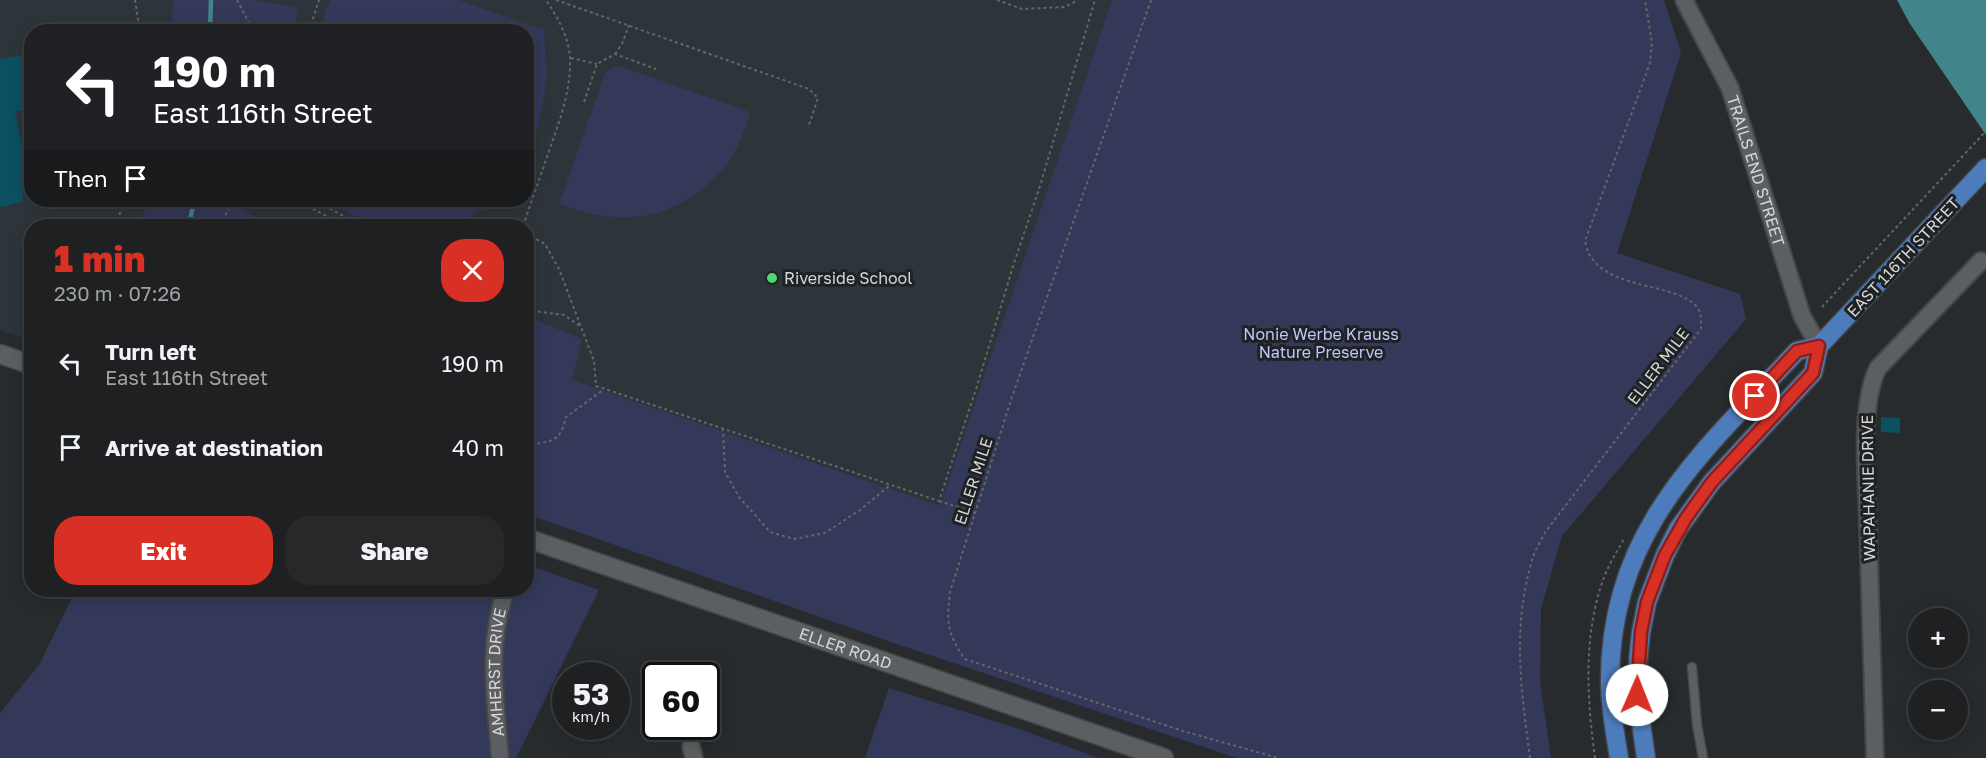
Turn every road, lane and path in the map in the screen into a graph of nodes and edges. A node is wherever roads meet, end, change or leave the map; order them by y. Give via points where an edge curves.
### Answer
1 (135, 0) edge
2 (237, 0) edge
3 (319, 0) edge
4 (546, 0) edge
5 (556, 0) edge
6 (998, 0) edge
7 (1078, 0) edge
8 (1095, 0) edge
9 (1150, 0) edge
10 (1645, 0) edge
11 (1684, 0) edge
12 (139, 24) edge
13 (250, 24) edge
14 (311, 24) edge
15 (629, 25) junction
16 (615, 54) junction
17 (570, 58) junction
18 (597, 64) junction
19 (656, 69) dead end
20 (584, 102) dead end
21 (808, 128) dead end
22 (1986, 131) edge
23 (1986, 168) edge
24 (534, 196) edge
25 (310, 207) edge
26 (327, 207) edge
27 (332, 219) edge
28 (349, 219) edge
29 (534, 238) edge
30 (1981, 261) dead end
31 (1822, 307) dead end
32 (534, 311) edge
33 (582, 327) junction
34 (1819, 346) junction
35 (0, 354) edge
36 (24, 362) edge
37 (604, 389) junction
38 (723, 428) junction
39 (534, 445) edge
40 (890, 485) junction
41 (939, 501) junction
42 (976, 513) junction
43 (534, 541) edge
44 (504, 597) edge
45 (1692, 667) dead end
46 (500, 758) edge
47 (1164, 758) edge
48 (1278, 758) edge
49 (1530, 758) edge
50 (1618, 758) edge
51 (1646, 758) edge
52 (1702, 758) edge
53 (1875, 758) edge

1 - 12 path
2 - 13 path
3 - 14 path
4 - 17 path via 565,35
5 - 15 path
6 - 7 path via 1022,9 1065,7
8 - 41 path
9 - 42 path, ELLER MILE via 1011,400
10 - 49 path, ELLER MILE via 1652,43 1650,63 1585,241 1589,255 1604,269 1624,280 1676,295 1697,307 1701,329 1546,531 1532,558 1519,652
11 - 34 street, TRAILS END STREET via 1730,88 1802,316
15 - 16 path
15 - 21 path via 809,89 818,98
16 - 18 path
16 - 19 path
17 - 18 path
17 - 24 path via 559,122
18 - 20 path
22 - 31 path
23 - 34 main road, EAST 116TH STREET
25 - 27 path
26 - 28 path
29 - 33 path via 545,244 559,269
30 - 53 street, WAPAHANIE DRIVE via 1878,368 1868,396
32 - 33 path via 564,315
33 - 37 path via 594,361 596,386
34 - 50 main road, EAST 116TH STREET via 1797,351 1695,461 1642,540 1623,589 1612,645 1611,706
34 - 51 main road, EAST 116TH STREET via 1813,373 1712,482 1678,530 1660,566 1647,602 1638,661 1637,695
35 - 36 street
37 - 38 path
37 - 39 path via 566,417 563,431 552,441
38 - 40 path
38 - 40 path via 725,472 739,497 770,532 794,539 825,534
40 - 41 path
41 - 42 path
42 - 48 path, ELLER MILE via 950,592 947,622 954,644 965,659
43 - 47 street, ELLER ROAD
44 - 46 street, AMHERST DRIVE via 494,634
45 - 52 lane

